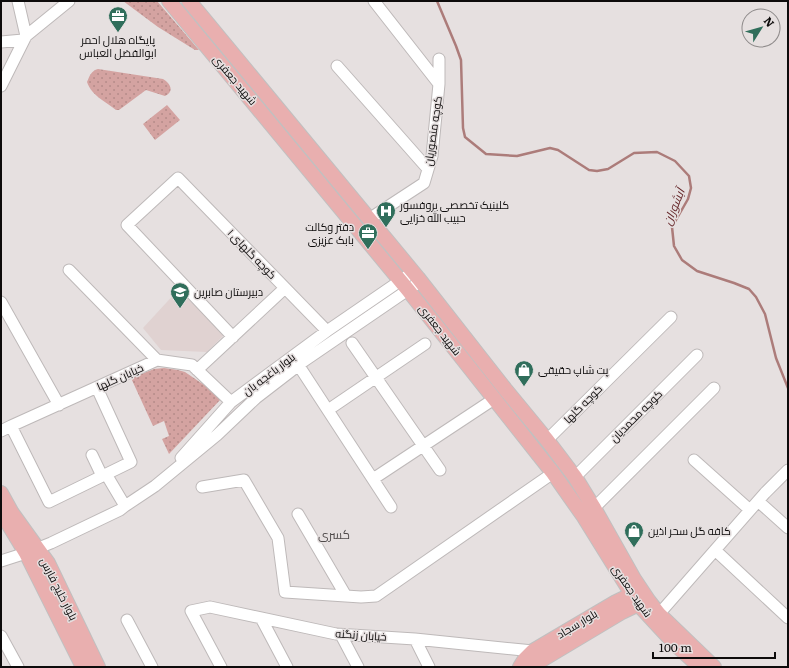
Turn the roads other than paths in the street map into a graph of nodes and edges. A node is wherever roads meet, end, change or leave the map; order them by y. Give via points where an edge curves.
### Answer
1 (18, 1) edge
2 (69, 1) edge
3 (169, 1) edge
4 (189, 1) edge
5 (374, 1) edge
6 (24, 38) junction
7 (1, 42) edge
8 (439, 59) dead end
9 (337, 66) dead end
10 (439, 84) junction
11 (1, 86) edge
12 (428, 169) junction
13 (368, 219) junction
14 (69, 270) dead end
15 (417, 276) junction
16 (285, 288) junction
17 (399, 289) junction
18 (1, 302) edge
19 (671, 317) dead end
20 (327, 331) junction
21 (233, 337) junction
22 (352, 343) dead end
23 (425, 344) dead end
24 (697, 355) dead end
25 (157, 360) junction
26 (299, 366) junction
27 (197, 370) junction
28 (376, 377) junction
29 (97, 388) junction
30 (714, 388) dead end
31 (494, 399) junction
32 (231, 402) junction
33 (59, 405) junction
34 (328, 410) junction
35 (6, 429) edge
36 (547, 440) junction
37 (423, 445) junction
38 (92, 454) dead end
39 (694, 460) dead end
40 (440, 470) dead end
41 (788, 470) edge
42 (553, 473) junction
43 (104, 475) junction
44 (575, 477) junction
45 (373, 478) junction
46 (154, 486) junction
47 (202, 487) dead end
48 (1, 493) edge
49 (758, 501) junction
50 (124, 506) junction
51 (391, 507) dead end
52 (594, 508) junction
53 (750, 510) junction
54 (1, 512) edge
55 (298, 514) dead end
56 (788, 528) edge
57 (715, 550) junction
58 (32, 551) junction
59 (1, 561) edge
60 (346, 596) junction
61 (640, 597) junction
62 (261, 618) junction
63 (656, 618) junction
64 (788, 618) edge
65 (128, 620) dead end
66 (341, 635) junction
67 (1, 636) edge
68 (415, 639) junction
69 (536, 659) edge
70 (18, 667) edge
71 (83, 667) edge
72 (98, 667) edge
73 (152, 667) edge
74 (220, 667) edge
75 (287, 667) edge
76 (358, 667) edge
77 (430, 667) edge
78 (520, 667) edge
79 (700, 667) edge
80 (714, 667) edge

1 - 6 street
2 - 6 street
3 - 17 main road, شهید جعفری
4 - 13 main road, شهید جعفری
5 - 10 street
6 - 7 street
6 - 11 street
8 - 10 street, کوچه منصوریان
9 - 12 street
10 - 12 street, کوچه منصوریان via 432,156
12 - 13 street, کوچه منصوریان via 424,183
13 - 15 main road, شهید جعفری
14 - 25 street
15 - 17 street
15 - 36 main road, شهید جعفری
16 - 20 street, کوچه گلهای ۱
16 - 21 street
16 - 21 street, کوچه گلهای ۱ via 178,178 127,225
17 - 20 street, بلوار باغچه بان
17 - 26 street, بلوار باغچه بان
17 - 31 main road, شهید جعفری
18 - 33 street
19 - 36 street, کوچه گلها
20 - 32 street, بلوار باغچه بان
21 - 27 street
22 - 28 street
23 - 28 street
24 - 44 street, کوچه محمدیان
25 - 27 street, خیابان گلها via 192,365
25 - 29 street, خیابان گلها
26 - 34 street
26 - 46 street, بلوار باغچه بان via 256,398 218,435
27 - 32 street, خیابان گلها
28 - 34 street
28 - 37 street
29 - 33 street, خیابان گلها
29 - 43 street via 131,462
30 - 52 street
31 - 37 street
31 - 42 main road, شهید جعفری
32 - 46 street, بلوار باغچه بان
33 - 35 street, خیابان گلها
34 - 45 street
35 - 43 street via 49,502
36 - 44 main road, شهید جعفری
37 - 40 street
37 - 45 street
38 - 43 street
39 - 53 street
41 - 49 street
42 - 60 street via 376,596
42 - 61 main road, شهید جعفری
43 - 50 street
44 - 52 main road, شهید جعفری
45 - 51 street
46 - 50 street, بلوار باغچه بان
47 - 60 street via 244,480 278,538 285,592
48 - 58 main road, بلوار خلیج فارس
49 - 53 street
49 - 56 street
50 - 58 street, بلوار باغچه بان
52 - 61 main road, شهید جعفری
53 - 57 street
54 - 58 main road, بلوار خلیج فارس
55 - 60 street
57 - 63 street
57 - 64 street
58 - 59 street, بلوار باغچه بان
58 - 71 main road, بلوار خلیج فارس
58 - 72 main road, بلوار خلیج فارس via 48,563
61 - 63 main road, شهید جعفری
61 - 69 main road, بلوار سجاد via 616,602
62 - 66 street, خیابان زنگنه
62 - 74 street, خیابان زنگنه via 210,607 192,612
62 - 75 street
63 - 79 main road, شهید جعفری via 675,644
63 - 80 main road, شهید جعفری
65 - 73 street
66 - 68 street, خیابان زنگنه
66 - 76 street
67 - 70 street
68 - 69 street, خیابان زنگنه
68 - 77 street
69 - 78 main road, بلوار سجاد via 525,659

